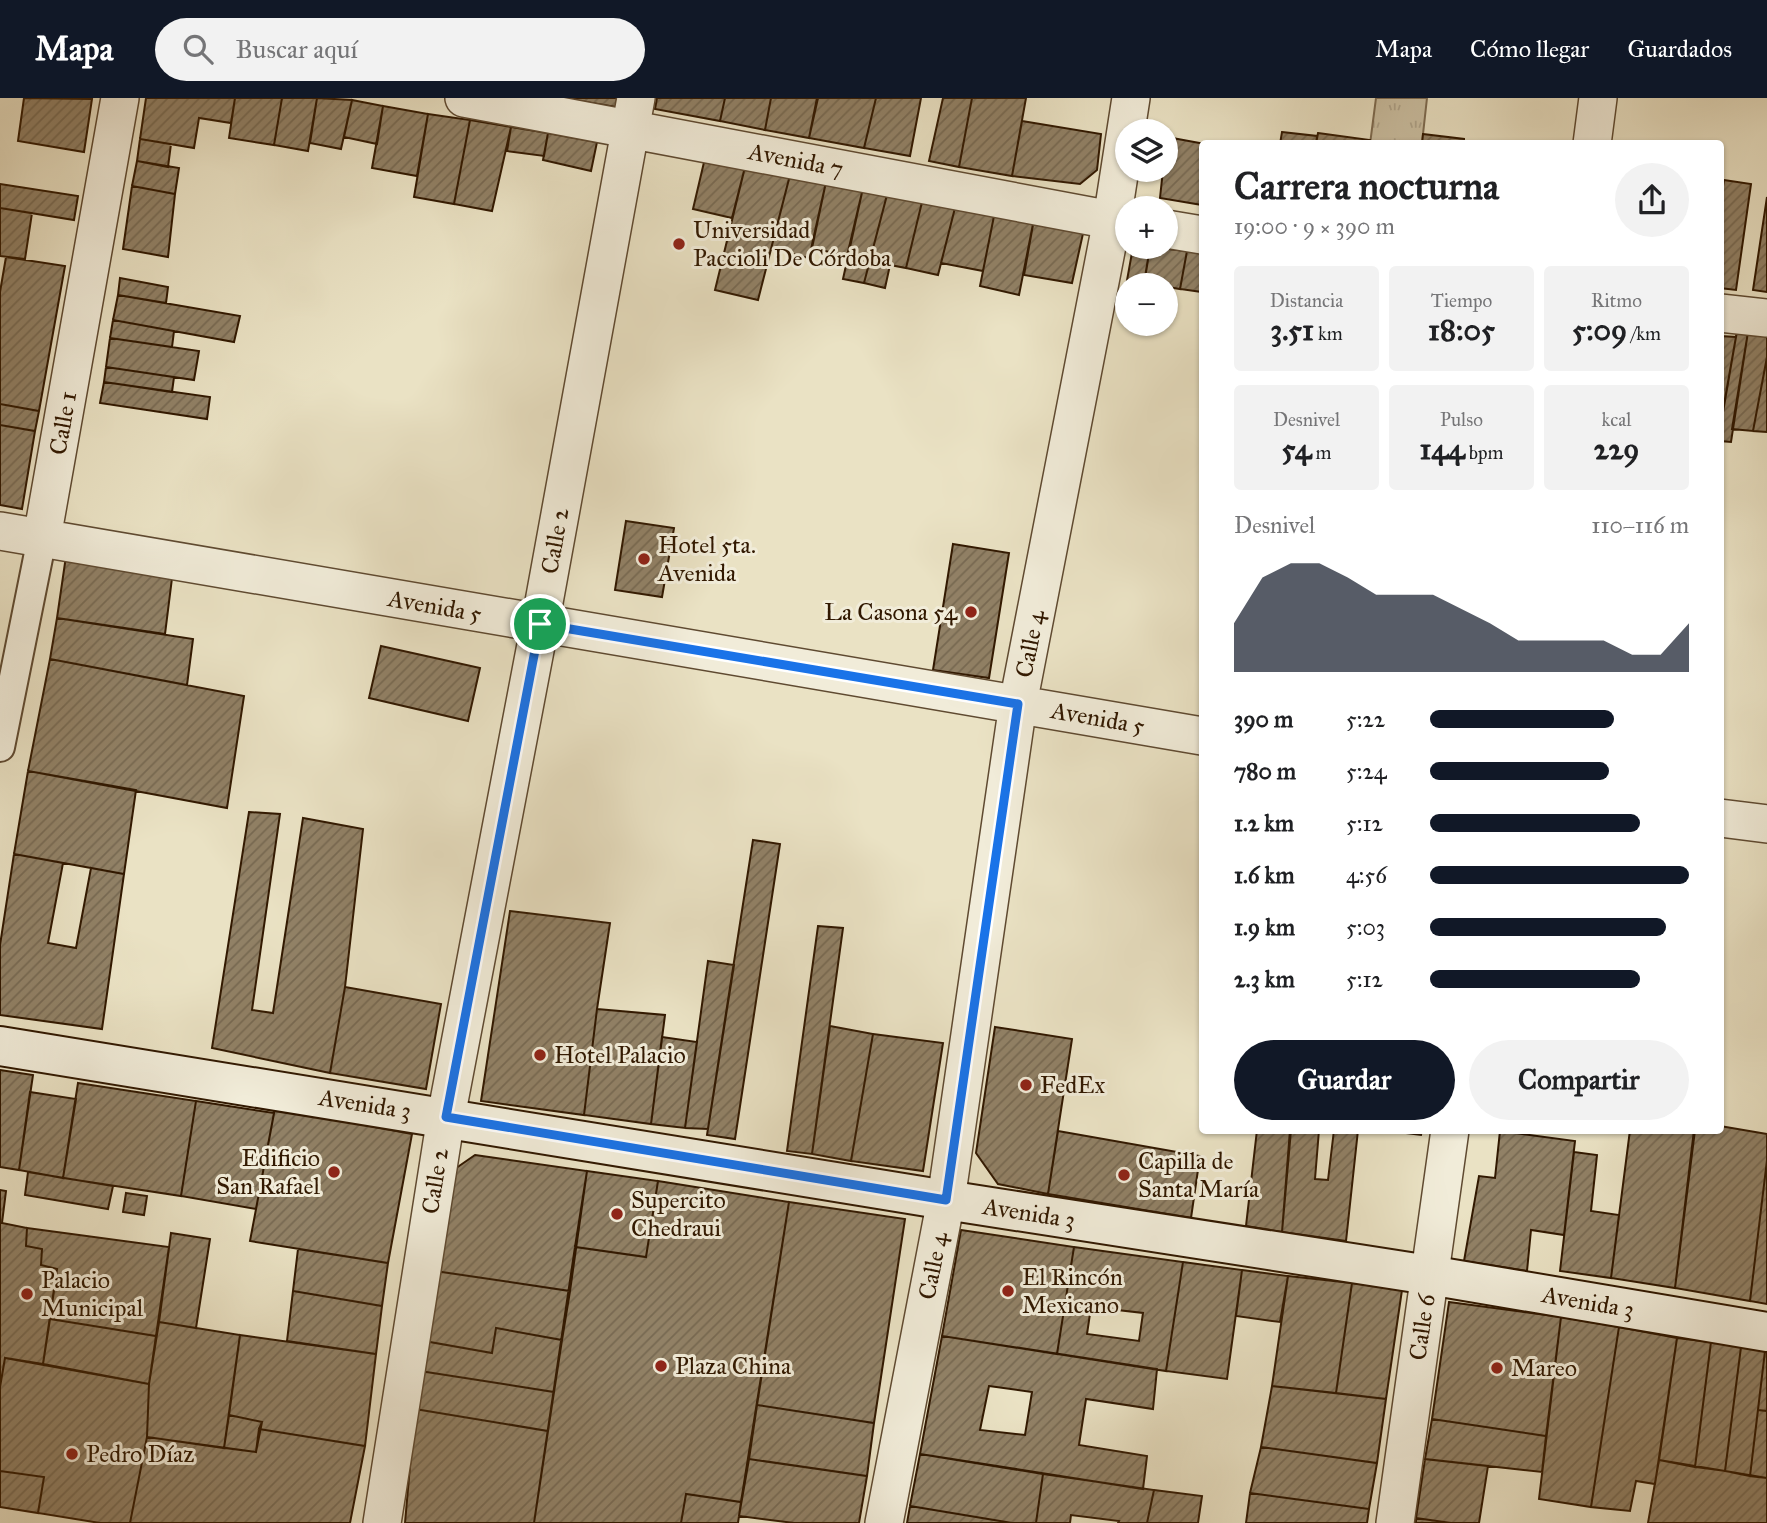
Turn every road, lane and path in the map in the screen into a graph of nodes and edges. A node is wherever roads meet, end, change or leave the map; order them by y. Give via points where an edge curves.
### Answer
1 (120, 98) edge
2 (464, 98) edge
3 (1131, 98) edge
4 (1598, 98) edge
5 (633, 113) edge
6 (1593, 140) edge
7 (1121, 196) edge
8 (1115, 220) edge
9 (1178, 231) edge
10 (1199, 234) edge
11 (1115, 240) edge
12 (1724, 313) edge
13 (1767, 318) edge
14 (0, 531) edge
15 (42, 538) junction
16 (540, 624) junction
17 (1018, 704) junction
18 (1199, 735) edge
19 (0, 747) edge
20 (1724, 819) edge
21 (1767, 824) edge
22 (0, 1046) edge
23 (446, 1117) junction
24 (1449, 1134) edge
25 (946, 1200) junction
26 (1429, 1275) junction
27 (1767, 1332) edge
28 (382, 1523) edge
29 (884, 1523) edge
30 (1395, 1523) edge

1 - 15 street, Calle 1
2 - 5 street, Avenida 7
3 - 7 street, Calle 4
4 - 6 street
5 - 8 street, Avenida 7
5 - 16 street, Calle 2
9 - 10 street
11 - 17 street, Calle 4
12 - 13 street
14 - 15 street, Avenida 5
15 - 16 street, Avenida 5
15 - 19 street, Calle 1
16 - 17 street, Avenida 5
16 - 23 street, Calle 2
17 - 18 street, Avenida 5
17 - 25 street, Calle 4
20 - 21 street
22 - 23 main road, Avenida 3
23 - 25 main road, Avenida 3
23 - 28 street, Calle 2
24 - 26 street, Calle 6
25 - 26 main road, Avenida 3
25 - 29 street, Calle 4
26 - 27 main road, Avenida 3
26 - 30 street, Calle 6

